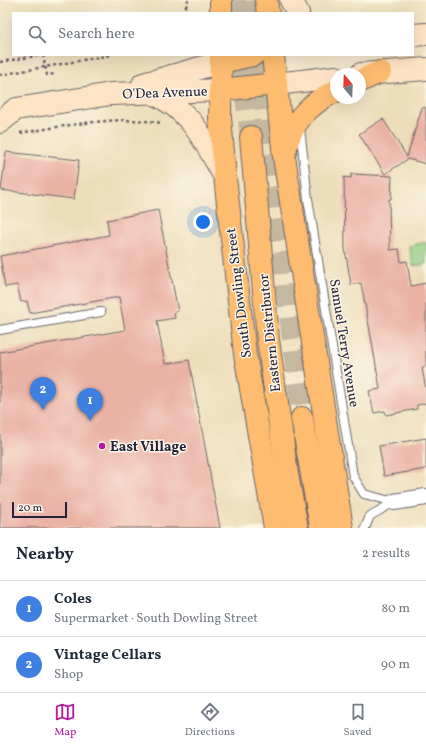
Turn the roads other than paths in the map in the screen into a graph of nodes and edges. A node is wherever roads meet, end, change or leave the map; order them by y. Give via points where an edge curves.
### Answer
1 (221, 0) edge
2 (266, 0) edge
3 (291, 0) edge
4 (221, 12) edge
5 (268, 12) edge
6 (297, 12) edge
7 (426, 34) edge
8 (414, 35) edge
9 (245, 56) edge
10 (273, 56) edge
11 (221, 59) edge
12 (426, 69) edge
13 (370, 73) edge
14 (330, 78) edge
15 (276, 84) junction
16 (220, 90) junction
17 (150, 92) junction
18 (111, 94) junction
19 (330, 94) edge
20 (8, 116) edge
21 (299, 121) junction
22 (251, 137) tunnel mouth
23 (284, 157) junction
24 (225, 177) junction
25 (101, 312) dead end
26 (0, 330) edge
27 (302, 418) tunnel mouth
28 (426, 497) edge
29 (394, 502) junction
30 (275, 528) edge
31 (297, 528) edge
32 (321, 528) edge
33 (342, 528) edge
34 (365, 528) edge

1 - 4 main road
2 - 5 main road
3 - 6 street
7 - 8 street
9 - 11 main road
10 - 15 main road
11 - 16 main road, South Dowling Street
11 - 18 street, O'Dea Avenue
12 - 13 street
14 - 15 street
15 - 16 main road
15 - 23 main road
16 - 17 street, O'Dea Avenue
16 - 24 main road, South Dowling Street
17 - 18 street, O'Dea Avenue
17 - 24 street via 172,103 187,116
18 - 20 street, O'Dea Avenue
19 - 21 main road via 315,102
21 - 23 main road via 287,141
21 - 29 lane, Samuel Terry Avenue via 308,198 353,476 364,494
22 - 31 main road, Eastern Distributor via 268,333
23 - 33 main road
24 - 30 main road, South Dowling Street via 245,354
25 - 26 lane
27 - 32 main road
28 - 29 street
29 - 34 lane via 370,516

